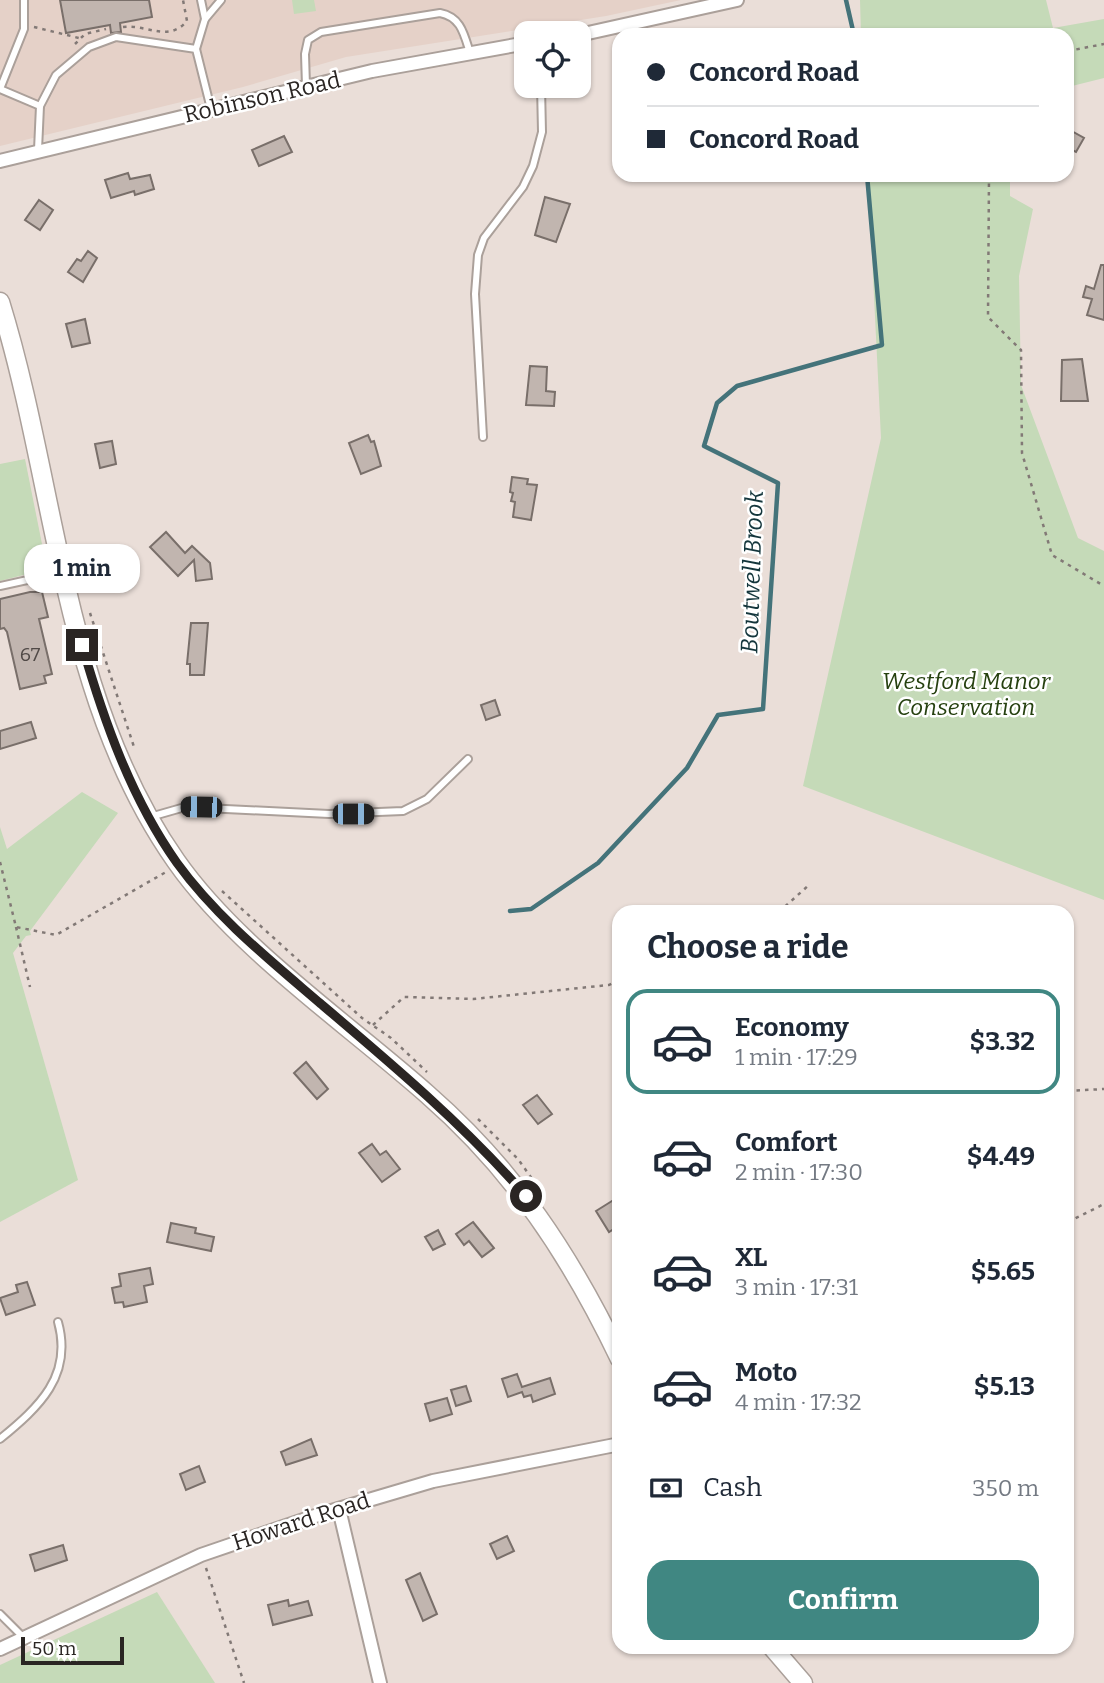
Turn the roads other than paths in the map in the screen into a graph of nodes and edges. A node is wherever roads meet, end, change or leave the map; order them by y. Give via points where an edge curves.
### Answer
1 (24, 0) edge
2 (201, 0) edge
3 (222, 0) edge
4 (737, 0) edge
5 (205, 19) junction
6 (591, 32) edge
7 (514, 45) edge
8 (196, 50) junction
9 (470, 53) junction
10 (306, 86) junction
11 (0, 89) edge
12 (541, 98) edge
13 (40, 106) junction
14 (211, 109) junction
15 (38, 150) junction
16 (0, 161) edge
17 (0, 302) edge
18 (483, 437) dead end
19 (65, 572) junction
20 (0, 586) edge
21 (468, 759) dead end
22 (148, 817) junction
23 (58, 1322) dead end
24 (612, 1344) edge
25 (0, 1439) edge
26 (612, 1446) edge
27 (339, 1509) junction
28 (0, 1615) edge
29 (24, 1638) junction
30 (0, 1649) edge
31 (778, 1654) edge
32 (380, 1683) edge
33 (803, 1683) edge

1 - 11 lane via 25,24
2 - 5 lane
3 - 5 lane
4 - 6 street
5 - 8 lane
7 - 9 street, Robinson Road
8 - 13 lane via 116,37 89,47 56,75
8 - 14 lane
9 - 10 street, Robinson Road
9 - 10 lane via 462,27 451,15 440,13 321,32 309,40 305,54
10 - 14 street, Robinson Road
11 - 13 lane
12 - 18 lane via 542,132 533,166 523,187 484,238 477,264
13 - 15 lane
14 - 15 street, Robinson Road
15 - 16 street, Robinson Road
17 - 19 main road via 18,359
19 - 20 lane
19 - 22 main road via 92,681 129,781
21 - 22 lane via 427,799 403,811 329,814 185,807
22 - 24 main road via 179,866 261,952 430,1096 490,1155 526,1196 559,1247
23 - 25 lane via 63,1339 61,1366 53,1387
26 - 27 street, Howard Road via 433,1481
27 - 29 street, Howard Road via 201,1555
27 - 32 street
28 - 29 lane
29 - 30 street, Howard Road
31 - 33 main road

